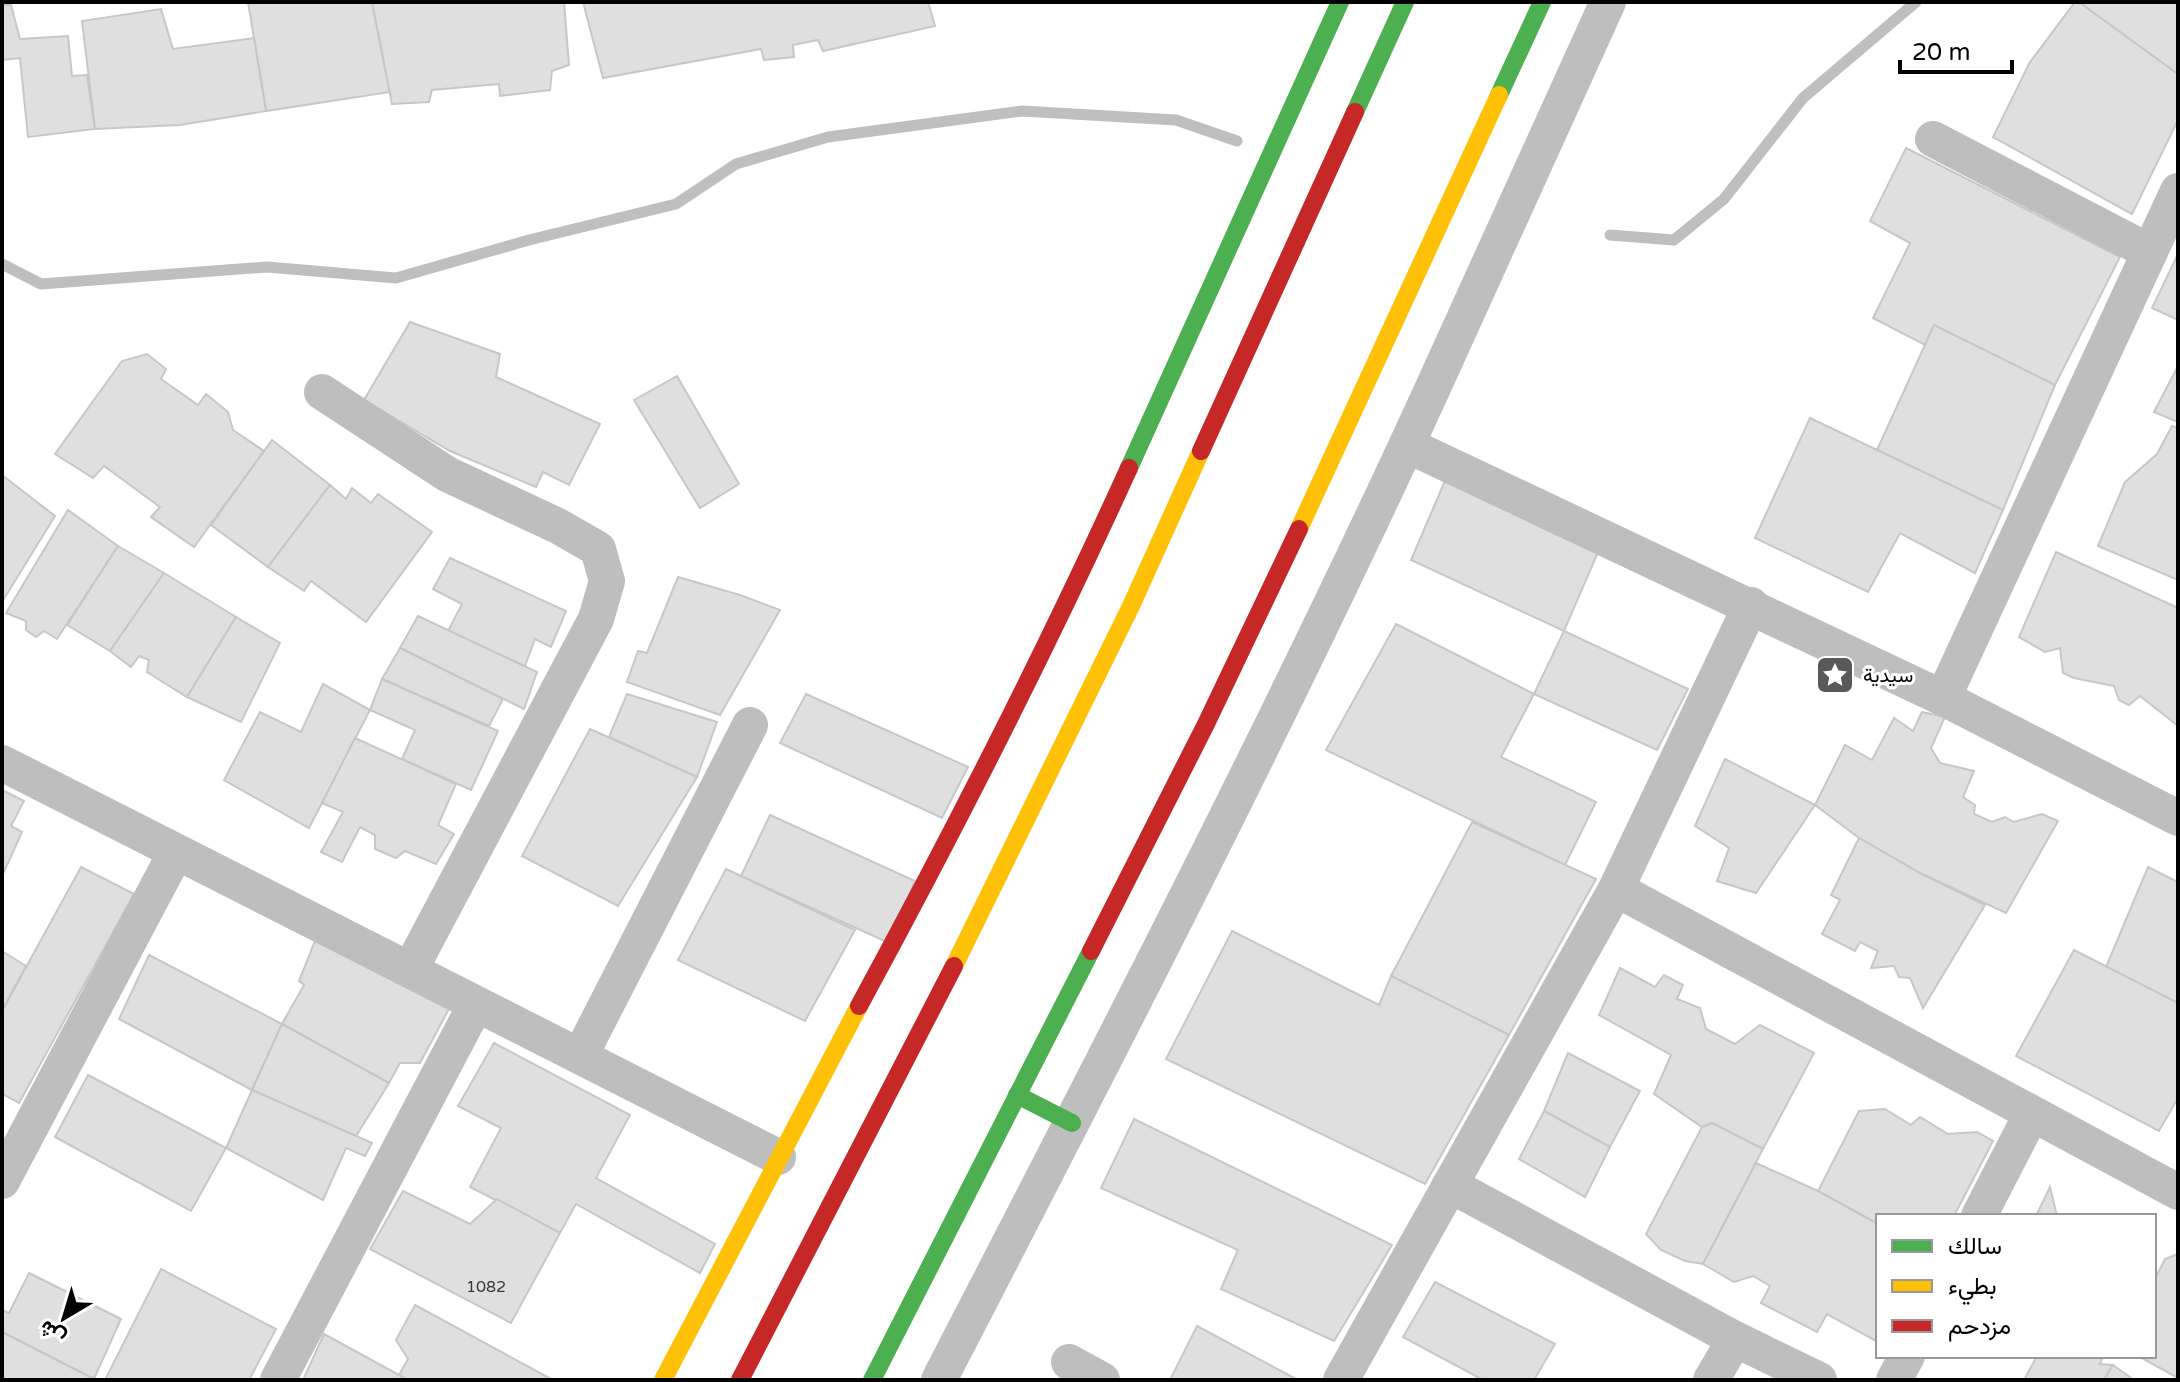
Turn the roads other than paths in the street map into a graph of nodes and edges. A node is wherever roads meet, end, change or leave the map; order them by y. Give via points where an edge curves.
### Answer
1 (1340, 2) edge
2 (1405, 2) edge
3 (1542, 2) edge
4 (1608, 2) edge
5 (1933, 139) dead end
6 (2178, 191) edge
7 (2150, 252) junction
8 (322, 392) dead end
9 (1407, 445) junction
10 (1751, 605) junction
11 (1943, 698) junction
12 (750, 725) dead end
13 (2, 763) edge
14 (2178, 818) edge
15 (176, 852) junction
16 (1616, 889) junction
17 (410, 970) junction
18 (476, 1004) junction
19 (580, 1056) junction
20 (1017, 1095) junction
21 (2031, 1115) junction
22 (1072, 1123) junction
23 (778, 1157) junction
24 (5, 1167) edge
25 (1450, 1185) junction
26 (2178, 1192) edge
27 (1980, 1214) edge
28 (1735, 1339) junction
29 (1906, 1358) edge
30 (1069, 1362) dead end
31 (278, 1380) edge
32 (663, 1380) edge
33 (740, 1380) edge
34 (872, 1380) edge
35 (939, 1380) edge
36 (1102, 1380) edge
37 (1341, 1380) edge
38 (1711, 1380) edge
39 (1819, 1380) edge
40 (1894, 1380) edge

1 - 23 main road via 1085,583
2 - 33 main road via 994,888
3 - 20 main road via 1266,600
4 - 9 street
5 - 7 street
6 - 7 street
7 - 11 street
8 - 17 street via 447,474 598,549 607,581 596,619
9 - 10 street
9 - 22 street
10 - 11 street
10 - 16 street
11 - 14 street
12 - 19 street
13 - 15 street
15 - 17 street
15 - 24 street
16 - 21 street
16 - 25 street
17 - 18 street
18 - 19 street
18 - 31 street
19 - 23 street
20 - 22 main road
20 - 34 main road
21 - 26 street
21 - 27 street
22 - 35 street
23 - 32 main road
25 - 28 street
25 - 37 street
28 - 38 street
28 - 39 street
29 - 40 street
30 - 36 street

